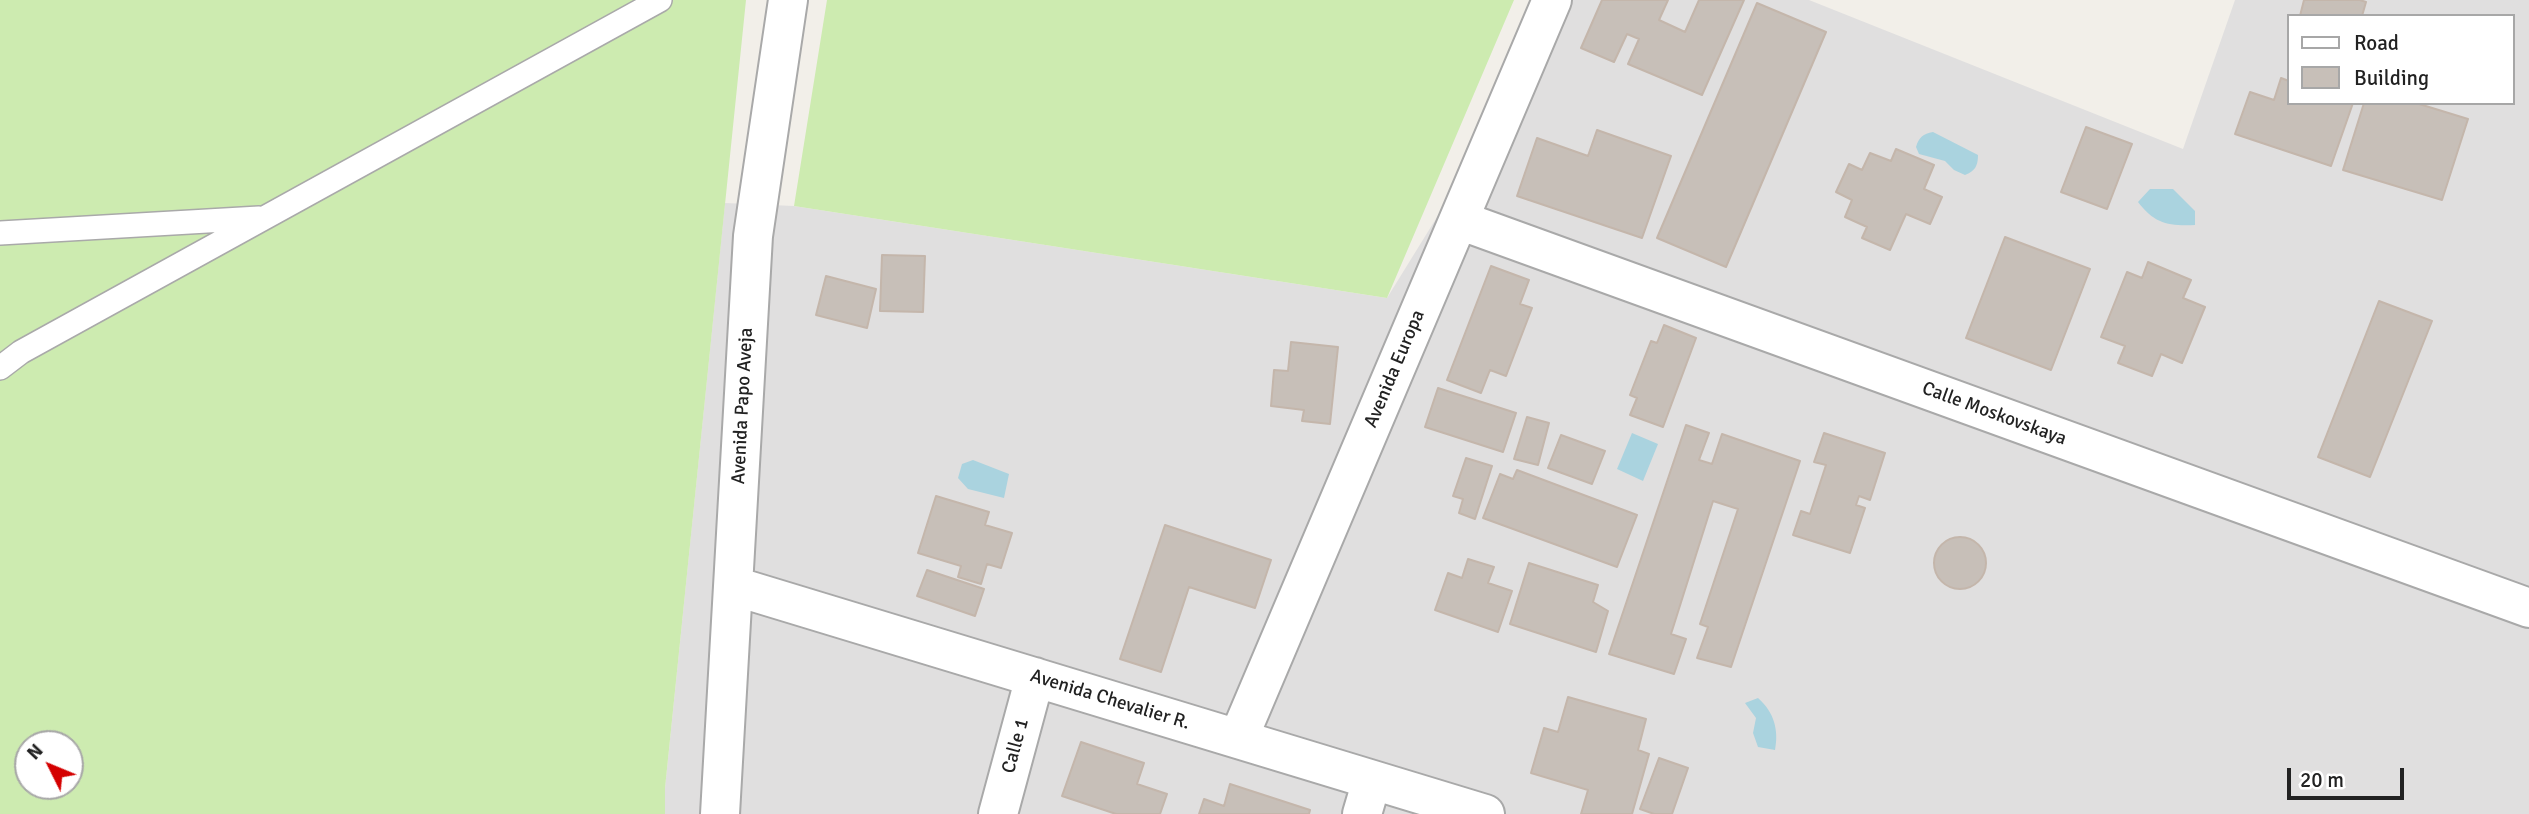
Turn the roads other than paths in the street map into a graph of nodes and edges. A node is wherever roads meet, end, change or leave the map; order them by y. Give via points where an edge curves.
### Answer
1 (660, 0) edge
2 (789, 0) edge
3 (1552, 0) edge
4 (264, 217) junction
5 (1459, 220) junction
6 (0, 233) edge
7 (0, 368) edge
8 (734, 586) junction
9 (2529, 608) edge
10 (1035, 677) junction
11 (1238, 738) junction
12 (1367, 797) edge
13 (720, 814) edge
14 (998, 814) edge
15 (1485, 814) edge

1 - 4 lane
2 - 8 street, Avenida Papo Aveja via 752,236
3 - 5 street, Avenida Europa
4 - 6 lane
4 - 7 lane
5 - 9 street, Calle Moskovskaya
5 - 11 street, Avenida Europa
8 - 10 street, Avenida Chevalier R.
8 - 13 street, Avenida Papo Aveja
10 - 11 street, Avenida Chevalier R.
10 - 14 street, Calle 1
11 - 12 street, Avenida Chevalier R.
12 - 15 street, Avenida Chevalier R.

